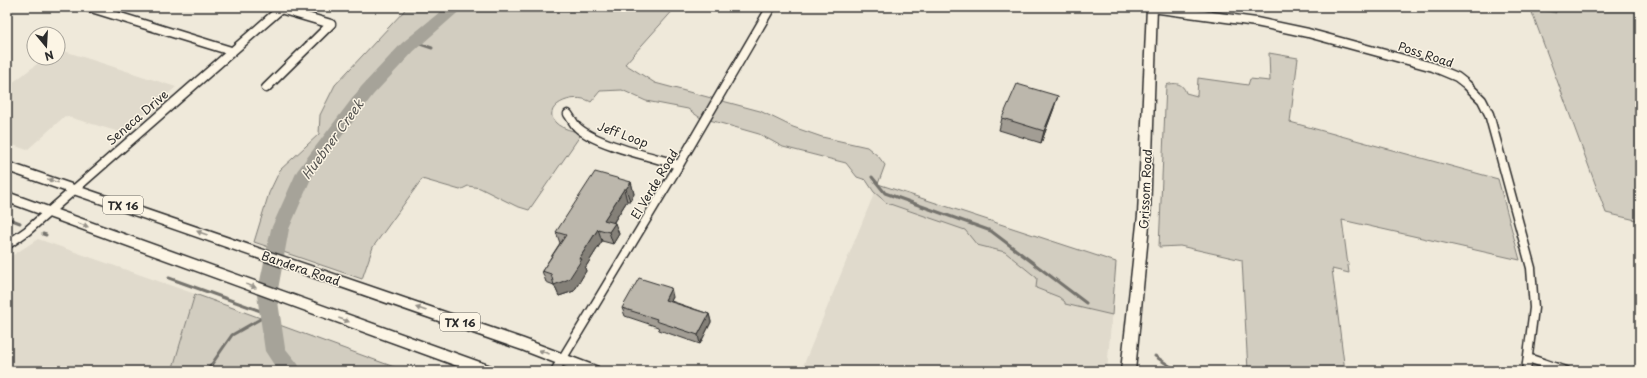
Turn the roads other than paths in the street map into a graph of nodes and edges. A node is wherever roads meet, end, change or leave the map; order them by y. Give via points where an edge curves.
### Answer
1 (88, 7) edge
2 (771, 7) edge
3 (1152, 7) edge
4 (282, 8) edge
5 (231, 51) junction
6 (266, 88) dead end
7 (568, 114) dead end
8 (679, 165) junction
9 (7, 166) edge
10 (74, 188) junction
11 (7, 197) edge
12 (47, 212) junction
13 (7, 245) edge
14 (1528, 358) junction
15 (562, 359) junction
16 (488, 371) edge
17 (555, 371) edge
18 (593, 371) edge
19 (1128, 371) edge
20 (1526, 371) edge
21 (1566, 371) edge

1 - 5 street
2 - 8 street, El Verde Road
3 - 14 street, Poss Road via 1256,22 1308,33 1433,66 1457,77 1474,91 1489,114 1531,268 1534,308
3 - 19 main road, Grissom Road via 1144,215
4 - 5 street, Seneca Drive
4 - 6 street via 331,24
5 - 10 street, Seneca Drive
7 - 8 street, Jeff Loop via 584,132 615,146
8 - 15 street, El Verde Road
10 -> 9 main road, Bandera Road / TX 16
10 - 12 street, Seneca Drive
15 -> 10 main road, Bandera Road / TX 16
11 - 12 main road, TX 16
12 - 13 street, Seneca Drive
12 -> 16 main road, TX 16
14 - 20 street, Poss Road
14 - 21 street
15 - 17 street, El Verde Road
15 - 18 main road, Bandera Road / TX 16

